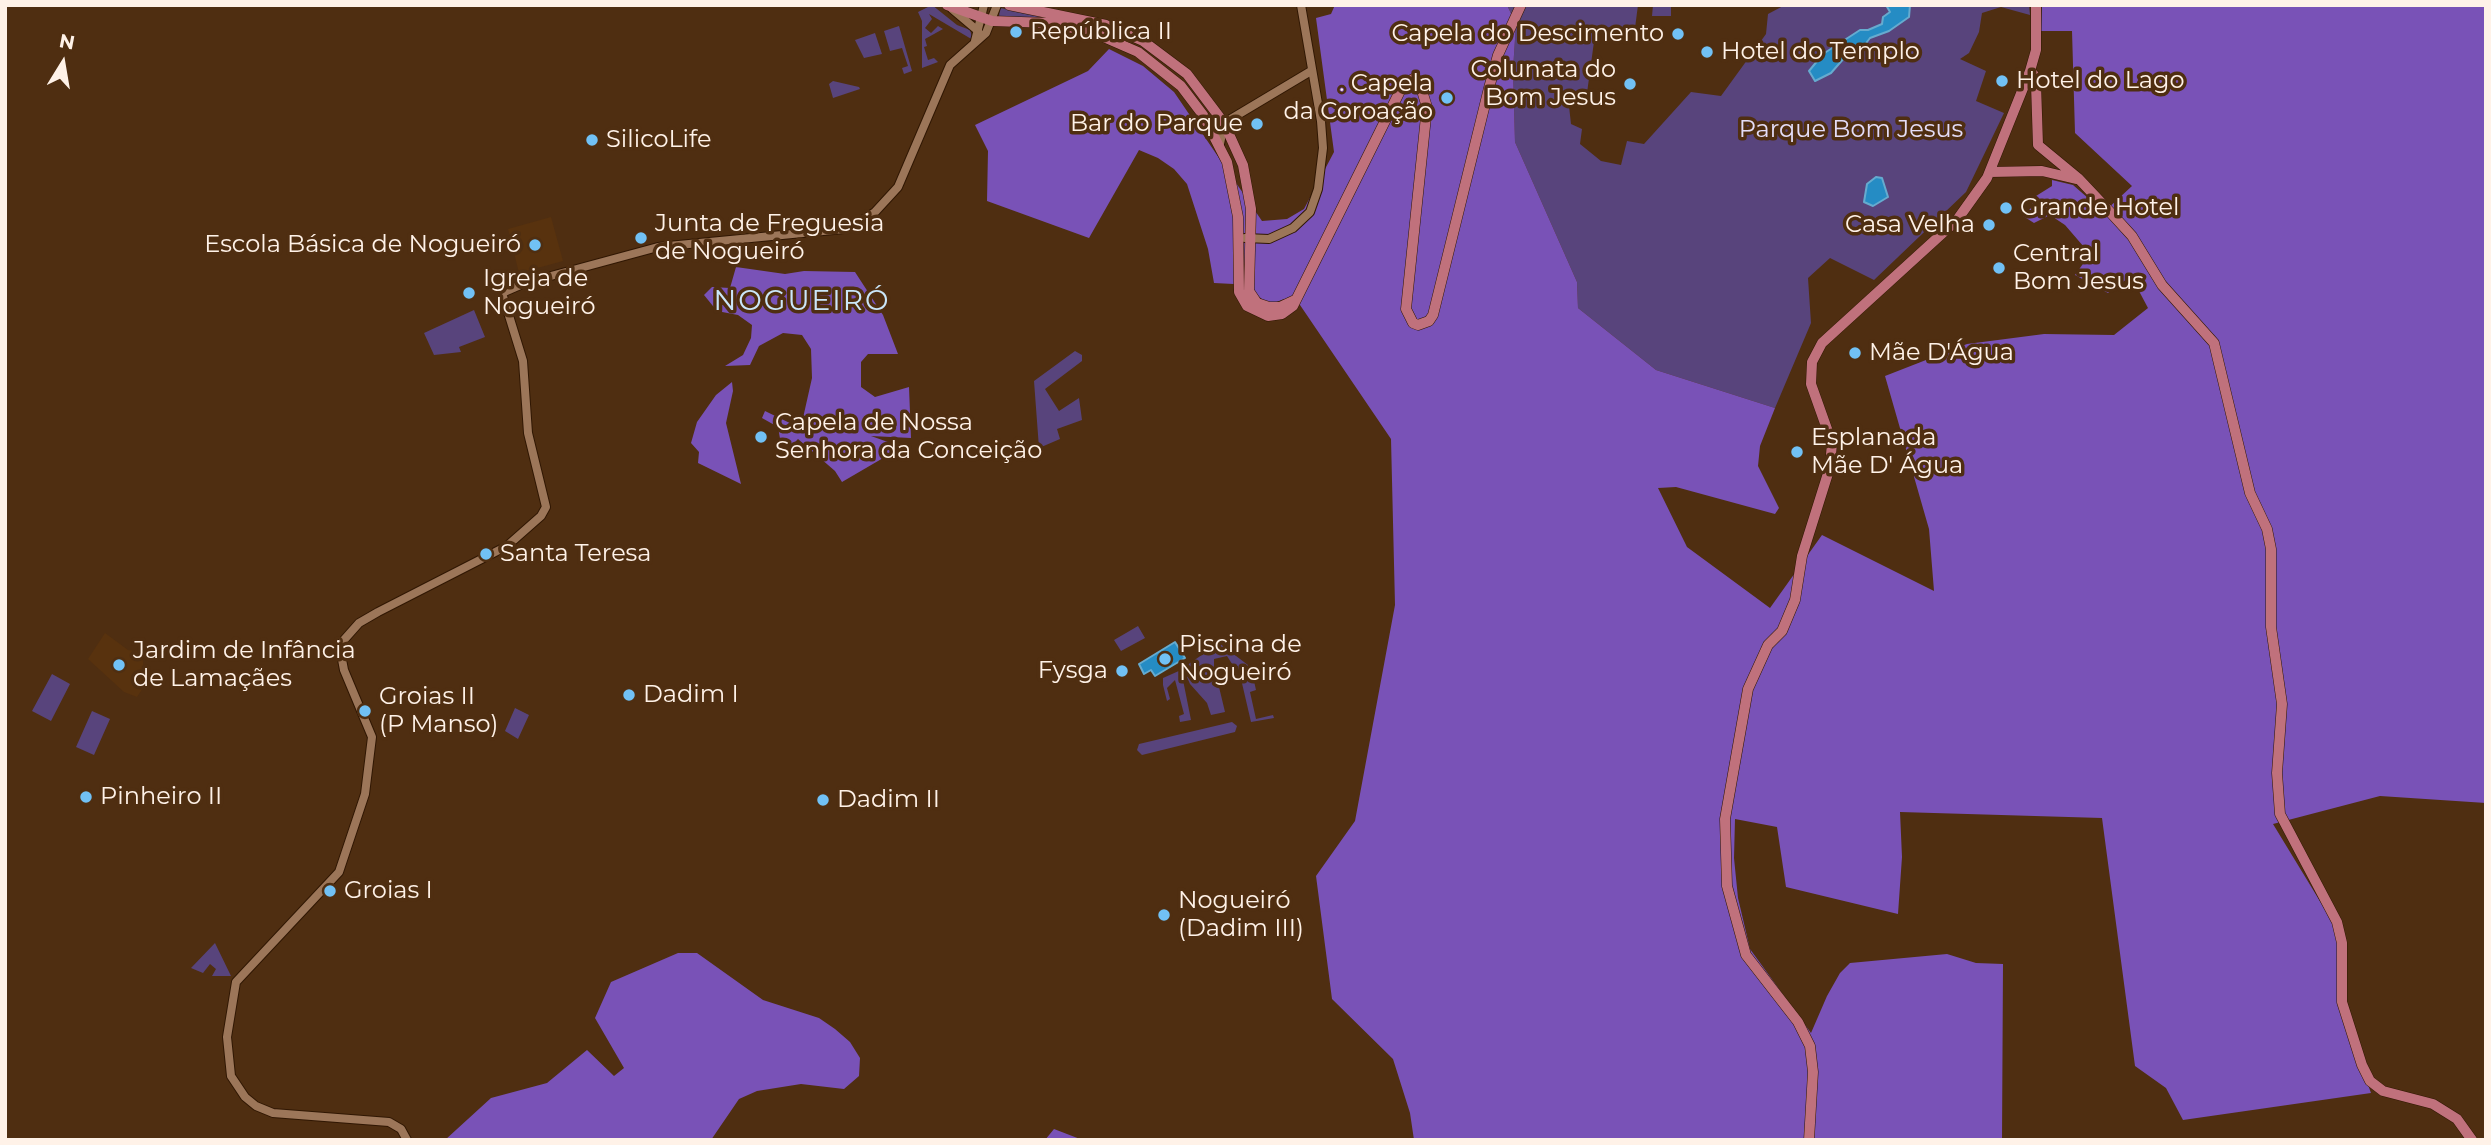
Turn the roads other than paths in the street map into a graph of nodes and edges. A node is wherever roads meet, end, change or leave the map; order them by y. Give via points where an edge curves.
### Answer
1 (984, 5) edge
2 (997, 5) edge
3 (1009, 5) edge
4 (1301, 5) edge
5 (1521, 5) edge
6 (2036, 5) edge
7 (950, 7) edge
8 (987, 20) junction
9 (978, 31) junction
10 (975, 41) junction
11 (1311, 71) junction
12 (2030, 72) junction
13 (1224, 123) junction
14 (1220, 144) junction
15 (1990, 172) junction
16 (2078, 178) junction
17 (1238, 236) junction
18 (1252, 239) junction
19 (1296, 299) junction
20 (407, 1140) edge
21 (1809, 1140) edge
22 (2472, 1140) edge

1 - 8 street
2 - 8 street
3 - 13 main road via 1106,25 1143,41 1187,74
4 - 11 street
5 - 19 main road via 1495,66 1429,321 1413,323 1406,309 1427,107 1423,89 1413,79 1402,87
6 - 12 main road via 2036,50
7 - 8 main road
7 - 9 street
8 - 9 street
8 - 10 street via 986,33
8 - 14 main road via 1072,27 1138,52 1188,93
9 - 10 street
10 - 20 street via 945,74 898,187 858,223 844,229 659,247 502,293 523,360 528,433 546,507 537,521 507,546 388,606 359,623 343,641 344,670 372,737 365,794 339,872 236,982 231,1000 227,1057 231,1076 245,1097 273,1113 389,1122 401,1129
11 - 13 street
11 - 18 street via 1323,148 1310,212 1283,234
12 - 15 main road
12 - 16 main road via 2036,84 2038,145
13 - 14 street
13 - 18 main road via 1245,174
14 - 17 main road via 1236,201
15 - 16 main road via 2042,171
15 - 21 main road via 1957,220 1822,343 1813,357 1811,384 1832,443 1830,467 1802,556 1795,600 1748,689 1733,766 1725,819 1727,886 1746,955 1798,1022 1810,1046
16 - 22 main road via 2132,236 2162,285 2214,343 2250,493 2267,529 2274,569 2271,627 2281,704 2280,814 2337,922 2342,943 2342,1002 2362,1065 2383,1091 2432,1104 2457,1119
17 - 18 street
17 - 19 main road via 1238,284 1247,306 1276,316 1289,310
18 - 19 main road via 1248,286 1253,299 1274,307

